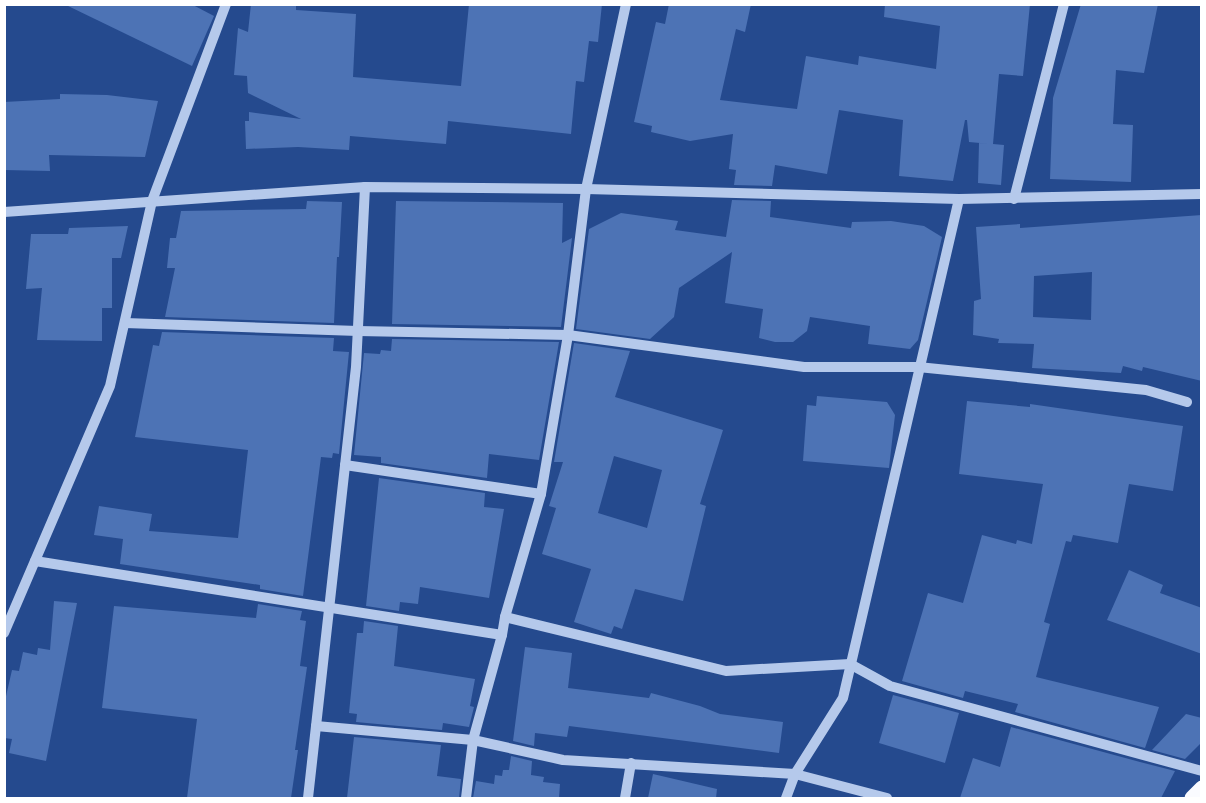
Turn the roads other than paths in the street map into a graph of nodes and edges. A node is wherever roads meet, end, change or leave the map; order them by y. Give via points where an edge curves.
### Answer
1 (226, 4) edge
2 (626, 4) edge
3 (1064, 4) edge
4 (365, 187) junction
5 (586, 189) junction
6 (1202, 194) edge
7 (959, 199) junction
8 (1014, 199) junction
9 (152, 201) junction
10 (4, 212) edge
11 (125, 322) junction
12 (358, 331) junction
13 (568, 334) junction
14 (918, 368) junction
15 (1187, 402) dead end
16 (345, 465) junction
17 (541, 494) junction
18 (35, 561) junction
19 (329, 608) junction
20 (505, 617) junction
21 (4, 633) edge
22 (502, 635) junction
23 (850, 664) junction
24 (316, 726) junction
25 (473, 740) junction
26 (631, 763) junction
27 (1202, 771) edge
28 (795, 774) junction
29 (1202, 788) edge
30 (308, 798) edge
31 (466, 798) edge
32 (625, 798) edge
33 (786, 798) edge
34 (887, 798) edge
35 (1192, 798) edge

1 - 9 street
2 - 5 street
3 - 8 street
4 - 5 street
4 - 9 street
4 - 12 street
5 - 7 street
5 - 13 street
6 - 8 street
7 - 8 street
7 - 14 street
9 - 10 street
9 - 11 street
11 - 12 street
11 - 18 street via 111,386
12 - 13 street
12 - 16 street
13 - 14 street via 804,367
13 - 17 street
14 - 15 street via 1146,390
14 - 23 street
16 - 17 street
16 - 19 street
17 - 20 street
18 - 19 street
18 - 21 street
19 - 22 street
19 - 24 street
20 - 22 street
20 - 23 street via 726,671
22 - 25 street
23 - 27 street via 890,686
23 - 28 street via 843,698
24 - 25 street
24 - 30 street
25 - 26 street via 563,760
25 - 31 street
26 - 28 street
26 - 32 street
28 - 33 street
28 - 34 street
29 - 35 main road

